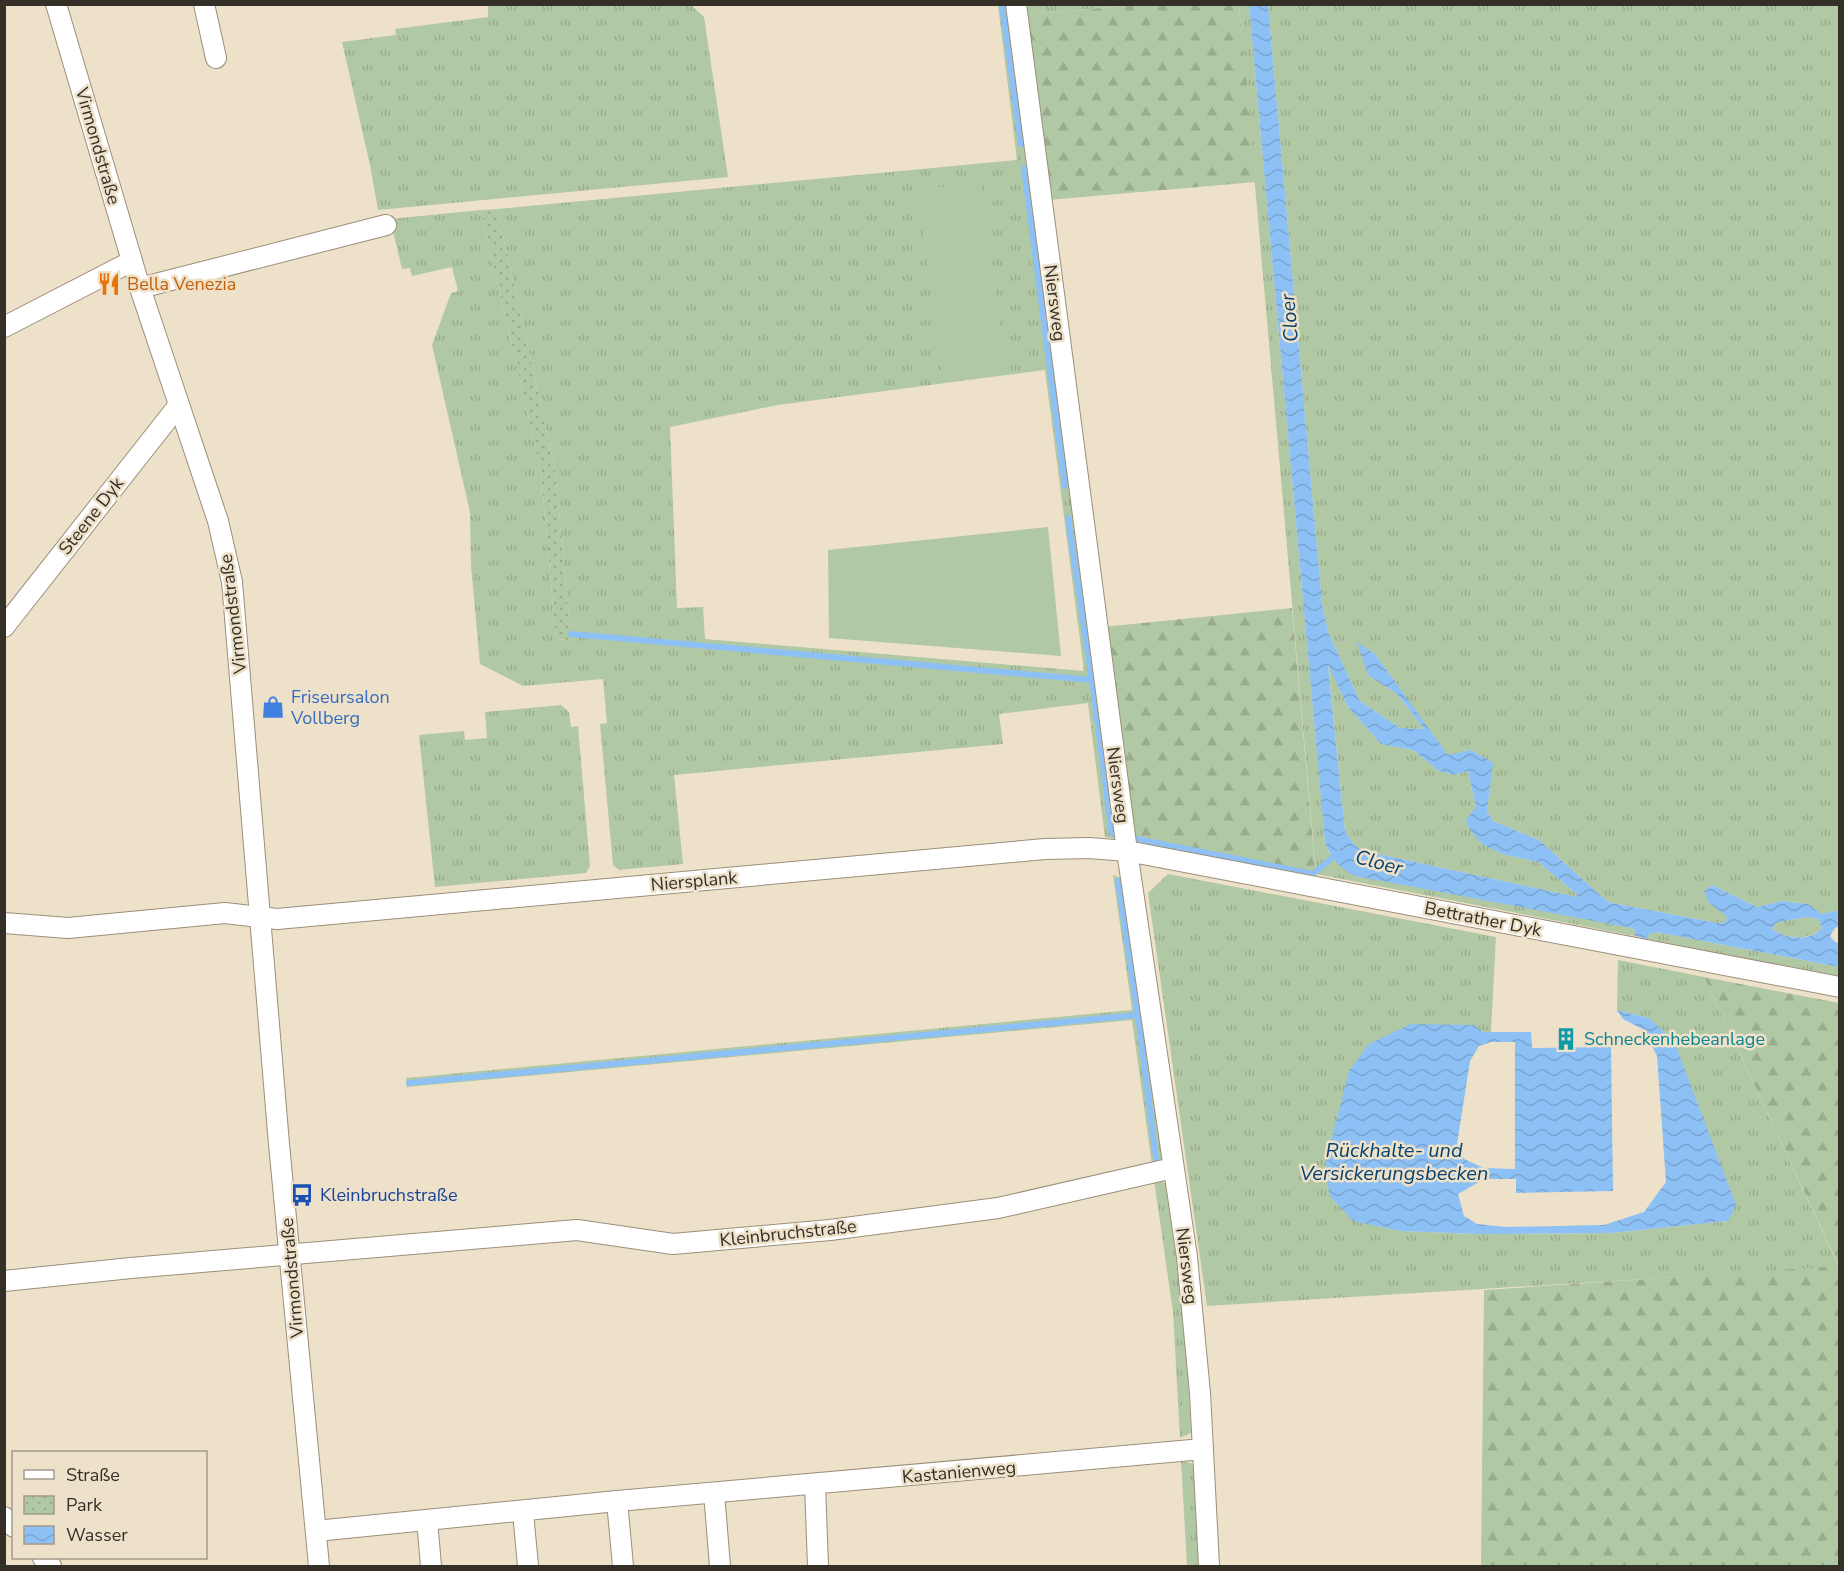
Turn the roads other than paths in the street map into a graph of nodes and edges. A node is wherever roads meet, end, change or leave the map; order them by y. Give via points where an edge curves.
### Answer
1 (56, 4) edge
2 (204, 4) edge
3 (1016, 4) edge
4 (216, 58) dead end
5 (386, 225) dead end
6 (132, 261) junction
7 (140, 288) junction
8 (4, 327) edge
9 (178, 406) junction
10 (4, 627) edge
11 (1127, 851) junction
12 (261, 917) junction
13 (4, 923) edge
14 (1839, 987) edge
15 (1173, 1168) junction
16 (290, 1255) junction
17 (4, 1281) edge
18 (1203, 1449) junction
19 (815, 1484) junction
20 (714, 1493) junction
21 (617, 1501) junction
22 (523, 1512) junction
23 (427, 1520) junction
24 (316, 1532) junction
25 (320, 1566) edge
26 (431, 1566) edge
27 (528, 1566) edge
28 (623, 1566) edge
29 (720, 1566) edge
30 (818, 1566) edge
31 (1209, 1566) edge

1 - 6 street, Virmondstraße
2 - 4 street
3 - 11 street, Niersweg
5 - 7 street
6 - 7 street, Virmondstraße
6 - 8 street
7 - 9 street, Virmondstraße
9 - 10 street, Steene Dyk
9 - 12 street, Virmondstraße via 218,521 232,582
11 - 12 street, Niersplank via 1044,849 277,919
11 - 14 street, Bettrather Dyk
11 - 15 street, Niersweg
12 - 13 street via 225,913 68,928
12 - 16 street, Virmondstraße
15 - 16 street, Kleinbruchstraße via 998,1208 807,1232 673,1244 577,1230
15 - 18 street, Niersweg via 1195,1326
16 - 17 street, Kleinbruchstraße
16 - 24 street, Virmondstraße
18 - 19 street, Kastanienweg
18 - 31 street, Niersweg
19 - 20 street, Kastanienweg
19 - 30 street
20 - 21 street, Kastanienweg
20 - 29 street
21 - 22 street, Kastanienweg
21 - 28 street
22 - 23 street, Kastanienweg
22 - 27 street
23 - 24 street, Kastanienweg
23 - 26 street
24 - 25 street, Virmondstraße

